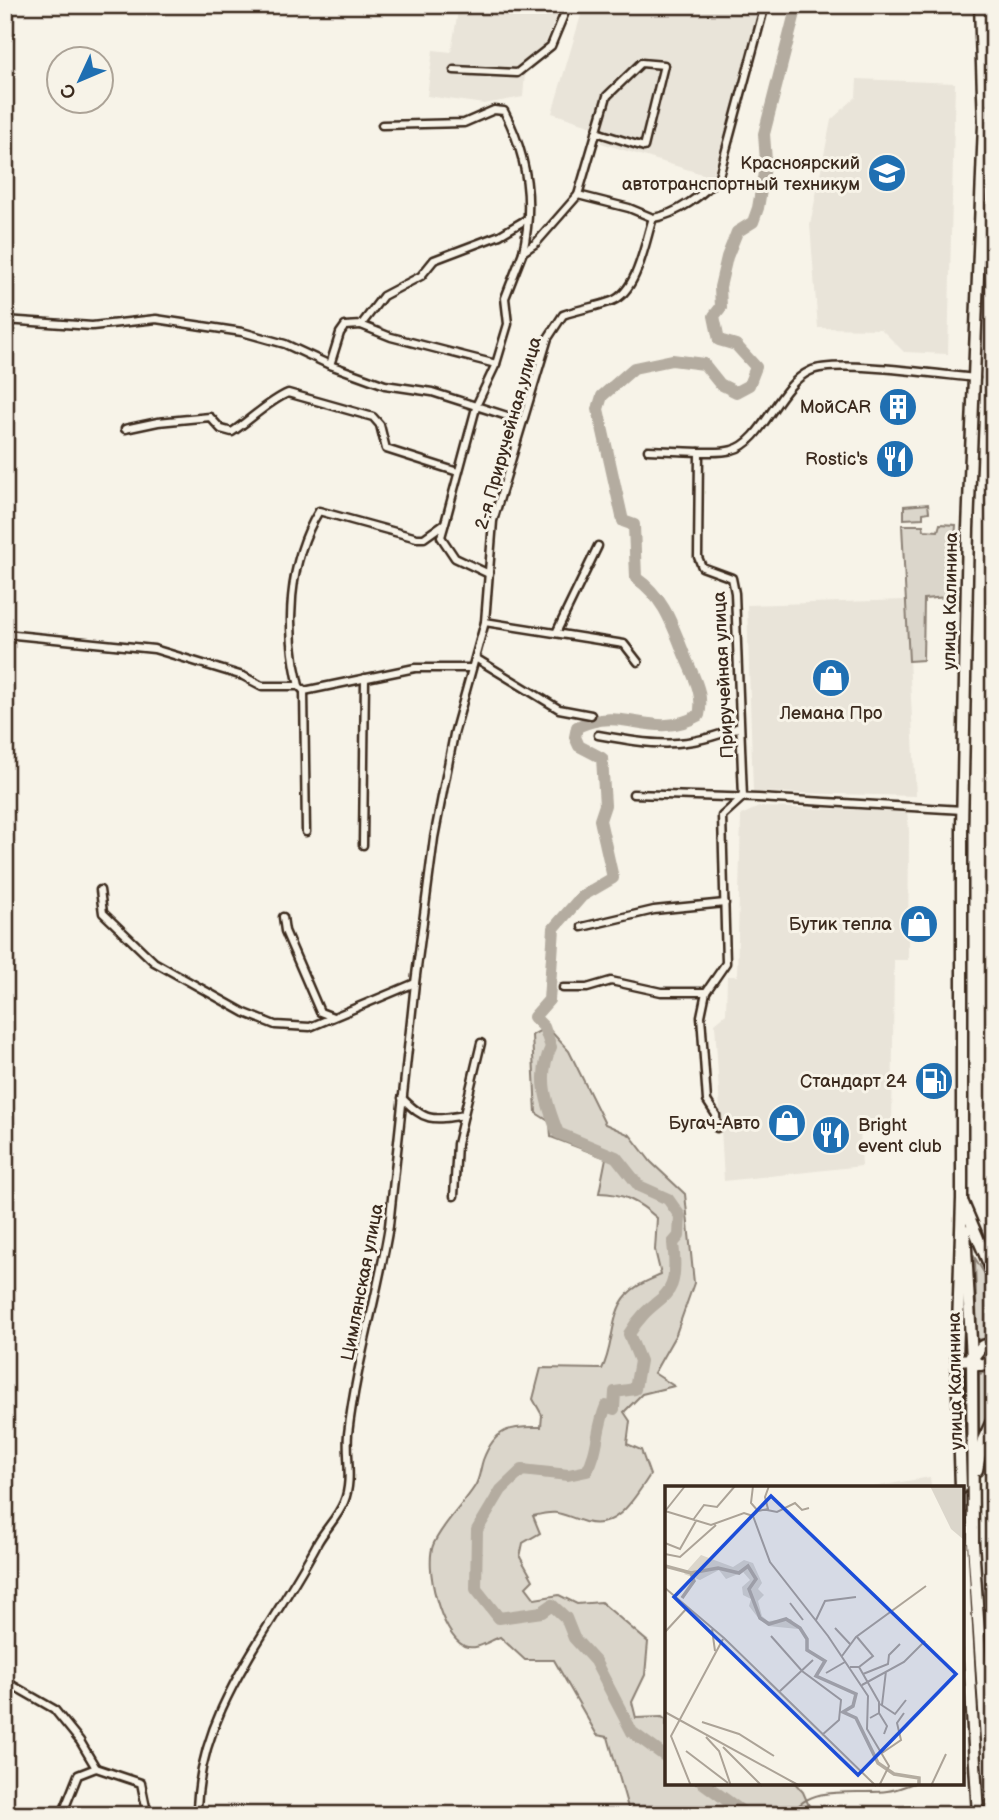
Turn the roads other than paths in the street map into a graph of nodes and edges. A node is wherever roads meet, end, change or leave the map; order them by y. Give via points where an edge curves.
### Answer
1 (568, 5) edge
2 (765, 5) edge
3 (980, 5) edge
4 (454, 70) dead end
5 (383, 125) dead end
6 (596, 132) junction
7 (578, 195) junction
8 (653, 218) junction
9 (527, 219) junction
10 (523, 252) junction
11 (5, 320) edge
12 (361, 325) junction
13 (496, 364) junction
14 (330, 365) junction
15 (976, 378) junction
16 (477, 404) junction
17 (523, 421) junction
18 (125, 429) dead end
19 (648, 450) dead end
20 (699, 452) junction
21 (458, 472) junction
22 (445, 523) junction
23 (598, 546) dead end
24 (489, 574) junction
25 (485, 622) junction
26 (556, 633) junction
27 (5, 634) edge
28 (477, 659) junction
29 (638, 662) dead end
30 (471, 668) junction
31 (365, 678) junction
32 (301, 689) junction
33 (591, 715) dead end
34 (739, 727) junction
35 (598, 734) dead end
36 (633, 794) dead end
37 (743, 797) junction
38 (963, 810) junction
39 (306, 832) dead end
40 (363, 845) dead end
41 (100, 890) dead end
42 (725, 903) junction
43 (283, 917) dead end
44 (582, 927) dead end
45 (415, 983) junction
46 (563, 988) dead end
47 (706, 992) junction
48 (338, 1017) junction
49 (481, 1043) dead end
50 (402, 1098) junction
51 (464, 1115) junction
52 (717, 1128) dead end
53 (454, 1196) dead end
54 (962, 1199) junction
55 (994, 1276) edge
56 (994, 1343) edge
57 (972, 1359) junction
58 (957, 1360) junction
59 (994, 1362) edge
60 (994, 1417) edge
61 (961, 1486) edge
62 (973, 1488) junction
63 (964, 1576) edge
64 (5, 1681) edge
65 (982, 1699) junction
66 (994, 1699) edge
67 (96, 1768) junction
68 (976, 1793) junction
69 (991, 1793) edge
70 (146, 1813) edge
71 (197, 1814) edge
72 (62, 1815) edge
73 (978, 1815) edge
74 (991, 1815) edge

1 - 4 street via 551,46 517,74
2 - 8 street via 719,176 703,193 663,217
3 - 15 main road, улица Калинина via 984,124
5 - 9 street via 464,122 494,110 504,111 529,181
6 - 6 street via 644,148 664,65 641,63 618,84 607,96
6 - 7 street
7 - 8 street
7 - 10 street
8 - 17 street, 2-я Приручейная улица via 635,272 620,295 563,315 555,323
9 - 10 street
9 - 12 street via 500,235 435,260 421,276 383,296
10 - 13 street via 505,298 508,324
11 - 14 street via 92,326 156,319 193,323 285,344
12 - 13 street
12 - 14 street via 345,326
13 - 16 street
14 - 16 street via 385,386
15 - 20 street via 884,369 813,369 796,379 745,444 733,450
15 - 38 main road, улица Калинина
16 - 17 street
16 - 21 street
17 - 24 street, 2-я Приручейная улица via 493,521
18 - 21 street via 210,416 221,429 232,432 288,393 373,417 386,449
19 - 20 street
20 - 34 street, Приручейная улица via 698,557 702,567 732,578
21 - 22 street
22 - 24 street via 441,537 455,558
22 - 32 street via 417,538 318,511 294,573 291,654
23 - 26 street
24 - 25 street, 2-я Приручейная улица
25 - 26 street
25 - 28 street, 2-я Приручейная улица
26 - 29 street via 624,644
27 - 32 street via 154,649 262,686
28 - 30 street, 2-я Приручейная улица
28 - 33 street via 559,709
30 - 31 street via 415,668
30 - 45 street, Цимлянская улица via 434,838
31 - 32 street
31 - 40 street
32 - 39 street
34 - 35 street via 688,744 657,746
34 - 37 street, Приручейная улица
36 - 37 street
37 - 38 street
37 - 42 street via 722,816
38 - 54 main road, улица Калинина
41 - 48 street via 103,913 145,955 245,1013 275,1025 299,1028
42 - 44 street via 654,910
42 - 47 street via 726,963
43 - 48 street via 320,1012
45 - 48 street
45 - 50 street, Цимлянская улица
46 - 47 street via 611,981 661,992
47 - 52 street via 701,1016 707,1101 716,1115
49 - 51 street
50 - 51 street via 431,1120
50 - 71 street, Цимлянская улица via 384,1257 372,1298 348,1435 346,1499 256,1642 212,1732 199,1773
51 - 53 street
54 - 55 main road
54 - 57 main road, улица Калинина
54 - 58 main road, улица Калинина
56 - 57 main road via 982,1346
57 - 58 main road
57 - 59 main road via 980,1365
57 - 62 main road, улица Калинина
58 - 61 main road, улица Калинина
60 - 62 main road via 983,1440
62 - 65 main road, улица Калинина
63 - 68 main road
64 - 67 street via 54,1709
65 - 66 street
65 - 69 main road, улица Калинина
67 - 70 street via 141,1783
67 - 72 street via 78,1775
68 - 69 main road
68 - 73 main road
69 - 74 main road, улица Калинина
70 - 71 street, Цимлянская улица

